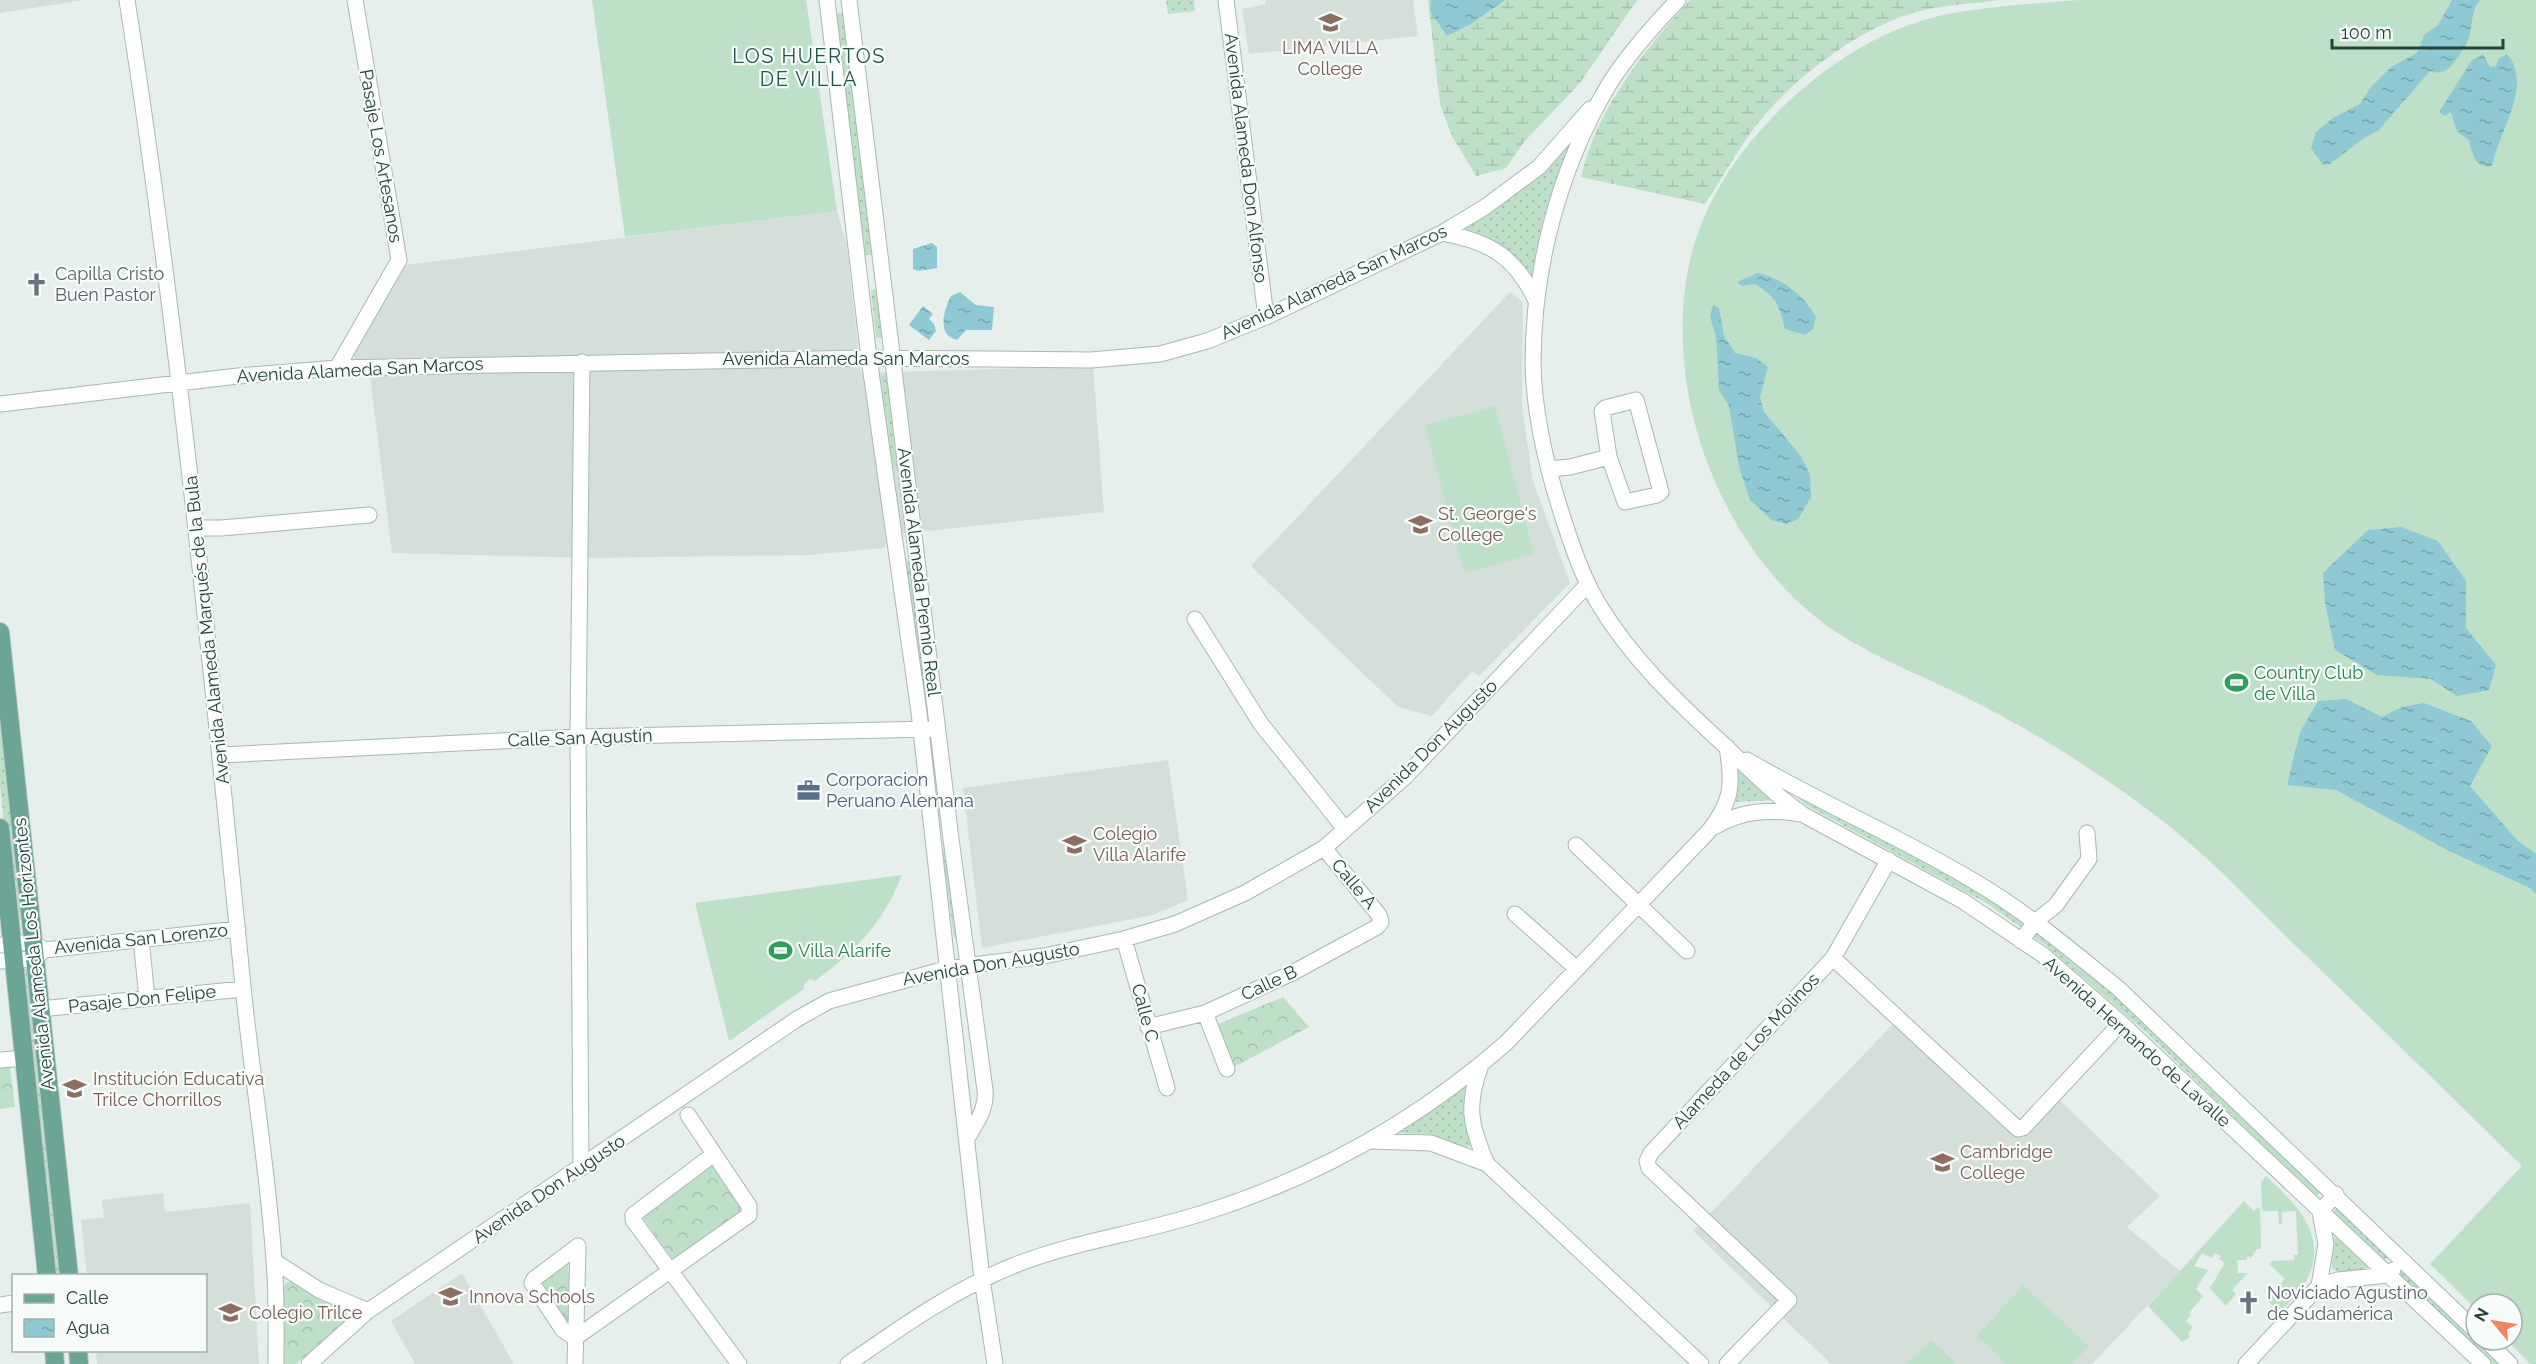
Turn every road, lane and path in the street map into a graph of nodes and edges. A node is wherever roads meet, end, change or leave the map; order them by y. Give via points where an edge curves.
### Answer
1 (127, 0) edge
2 (355, 0) edge
3 (827, 0) edge
4 (849, 0) edge
5 (1226, 0) edge
6 (1678, 0) edge
7 (1609, 85) junction
8 (1442, 233) junction
9 (1537, 304) junction
10 (1266, 317) junction
11 (869, 358) junction
12 (893, 358) junction
13 (582, 362) junction
14 (337, 368) junction
15 (180, 382) junction
16 (0, 404) edge
17 (1609, 457) junction
18 (1549, 469) junction
19 (907, 483) junction
20 (887, 486) junction
21 (369, 516) dead end
22 (196, 528) junction
23 (915, 543) junction
24 (896, 546) junction
25 (1588, 584) junction
26 (1196, 619) dead end
27 (0, 632) edge
28 (939, 729) junction
29 (921, 730) junction
30 (578, 737) junction
31 (1726, 747) junction
32 (221, 755) junction
33 (1802, 814) junction
34 (950, 825) junction
35 (0, 828) edge
36 (932, 828) junction
37 (1345, 830) junction
38 (1709, 831) junction
39 (2087, 833) dead end
40 (1576, 845) dead end
41 (1, 846) edge
42 (1324, 848) junction
43 (1888, 860) junction
44 (1638, 905) junction
45 (1515, 914) dead end
46 (1381, 921) joint
47 (2035, 922) junction
48 (238, 929) junction
49 (141, 939) junction
50 (1124, 939) junction
51 (2021, 941) junction
52 (37, 950) junction
53 (1688, 951) dead end
54 (7, 952) edge
55 (1833, 958) junction
56 (969, 965) junction
57 (949, 968) junction
58 (1577, 969) junction
59 (243, 989) junction
60 (147, 998) junction
61 (40, 1009) junction
62 (1205, 1013) junction
63 (2121, 1023) junction
64 (1148, 1027) junction
65 (26, 1058) junction
66 (0, 1060) edge
67 (1480, 1065) junction
68 (1227, 1069) dead end
69 (1167, 1088) dead end
70 (688, 1115) dead end
71 (967, 1139) junction
72 (1371, 1142) junction
73 (714, 1154) junction
74 (1487, 1164) junction
75 (581, 1168) junction
76 (2336, 1194) junction
77 (2320, 1212) junction
78 (2403, 1259) junction
79 (274, 1261) junction
80 (672, 1270) junction
81 (47, 1274) edge
82 (69, 1274) edge
83 (2388, 1275) junction
84 (982, 1280) junction
85 (2319, 1286) junction
86 (368, 1311) junction
87 (2464, 1318) edge
88 (575, 1338) junction
89 (2498, 1352) edge
90 (276, 1364) edge
91 (309, 1364) edge
92 (575, 1364) edge
93 (739, 1364) edge
94 (848, 1364) edge
95 (995, 1364) edge
96 (1701, 1364) edge
97 (1727, 1364) edge
98 (2246, 1364) edge
99 (2483, 1364) edge
100 (2510, 1364) edge

1 - 15 street, Avenida Alameda Marqués de la Bula
2 - 14 street, Pasaje Los Artesanos via 399,260
3 - 11 street, Avenida Alameda Premio Real
4 - 12 street, Avenida Alameda Premio Real
5 - 10 street, Avenida Alameda Don Alfonso
6 - 7 street, Avenida Hernando de Lavalle
7 - 8 street, Avenida Alameda San Marcos via 1539,167
7 - 9 street, Avenida Hernando de Lavalle via 1592,117 1555,211 1540,272
8 - 9 street via 1480,242 1497,252 1522,275
8 - 10 street, Avenida Alameda San Marcos
9 - 18 street, Avenida Hernando de Lavalle via 1533,365
10 - 12 street, Avenida Alameda San Marcos via 1207,342 1127,358
11 - 12 street, Avenida Alameda San Marcos
11 - 13 street, Avenida Alameda San Marcos
11 - 20 street, Avenida Alameda Premio Real
12 - 19 street, Avenida Alameda Premio Real
13 - 14 street, Avenida Alameda San Marcos
13 - 30 street
14 - 15 street, Avenida Alameda San Marcos
15 - 16 street, Avenida Alameda San Marcos
15 - 22 street, Avenida Alameda Marqués de la Bula
17 - 17 street via 1602,411 1636,400 1660,492 1625,502
17 - 18 street
18 - 25 street, Avenida Hernando de Lavalle via 1568,535
19 - 20 street
19 - 23 street, Avenida Alameda Premio Real
20 - 24 street, Avenida Alameda Premio Real
21 - 22 street
22 - 32 street, Avenida Alameda Marqués de la Bula
23 - 24 street
23 - 28 street, Avenida Alameda Premio Real
24 - 29 street, Avenida Alameda Premio Real
25 - 31 street, Avenida Hernando de Lavalle via 1654,679
25 - 37 street, Avenida Don Augusto via 1406,776
26 - 37 street via 1262,724
27 - 52 main road, Avenida Alameda Los Horizontes
28 - 29 street, Calle San Agustín
28 - 34 street, Avenida Alameda Premio Real
29 - 30 street, Calle San Agustín
29 - 36 street, Avenida Alameda Premio Real
30 - 32 street, Calle San Agustín
30 - 75 street
31 - 33 street, Avenida Hernando de Lavalle
31 - 38 street via 1730,794
31 - 47 street, Avenida Hernando de Lavalle via 1965,875
32 - 48 street, Avenida Alameda Marqués de la Bula
33 - 38 street via 1752,812 1728,819
33 - 43 street, Avenida Hernando de Lavalle
34 - 36 street
34 - 56 street, Avenida Alameda Premio Real
35 - 41 main road, Avenida Alameda Los Horizontes
36 - 57 street, Avenida Alameda Premio Real
37 - 42 street, Avenida Don Augusto
38 - 44 street
39 - 47 street via 2089,859 2056,905
40 - 44 street
41 - 54 main road, Avenida Alameda Los Horizontes
42 - 46 street, Calle A
42 - 50 street, Avenida Don Augusto via 1245,893 1175,924
43 - 51 street, Avenida Hernando de Lavalle via 1963,901
43 - 55 street, Alameda de Los Molinos
44 - 53 street
44 - 58 street
45 - 58 street
46 - 62 street, Calle B via 1377,927 1292,974
47 - 51 street
47 - 76 street, Avenida Hernando de Lavalle via 2118,988
48 - 49 street, Avenida San Lorenzo
48 - 59 street, Avenida Alameda Marqués de la Bula
49 - 52 street, Avenida San Lorenzo
49 - 60 street
50 - 56 street, Avenida Don Augusto via 1044,956
50 - 64 street, Calle C
51 - 63 street, Avenida Hernando de Lavalle via 2043,955
52 - 54 street, Avenida San Lorenzo
52 - 61 main road, Avenida Alameda Los Horizontes
54 - 65 main road, Avenida Alameda Los Horizontes
55 - 63 street via 2018,1129
55 - 97 street, Alameda de Los Molinos via 1647,1161 1649,1168 1712,1225 1785,1304
56 - 57 street, Avenida Don Augusto
56 - 71 street, Avenida Alameda Premio Real via 986,1101
57 - 71 street, Avenida Alameda Premio Real
57 - 75 street, Avenida Don Augusto via 829,1001
58 - 67 street
59 - 60 street, Pasaje Don Felipe
59 - 79 street, Avenida Alameda Marqués de la Bula
60 - 61 street, Pasaje Don Felipe
61 - 82 main road, Avenida Alameda Los Horizontes
62 - 64 street, Calle B
62 - 68 street
63 - 77 street, Avenida Hernando de Lavalle
64 - 69 street, Calle C
65 - 66 street
65 - 81 main road, Avenida Alameda Los Horizontes
67 - 72 street
67 - 74 street via 1470,1111
70 - 73 street
71 - 84 street, Avenida Alameda Premio Real
72 - 74 street via 1431,1143
72 - 84 street via 1253,1196 1202,1214 1053,1252
73 - 80 street via 749,1206 749,1215
73 - 80 street via 633,1215
74 - 96 street
75 - 86 street, Avenida Don Augusto
76 - 77 street
76 - 78 street, Avenida Hernando de Lavalle
77 - 83 street, Avenida Hernando de Lavalle
77 - 85 street via 2326,1244
78 - 83 street
78 - 87 street, Avenida Hernando de Lavalle
79 - 86 street via 319,1290
79 - 90 street, Avenida Alameda Marqués de la Bula
80 - 88 street
80 - 93 street
83 - 85 street
83 - 99 street, Avenida Hernando de Lavalle
84 - 94 street via 916,1316
84 - 95 street, Avenida Alameda Premio Real
85 - 98 street
86 - 91 street, Avenida Don Augusto
88 - 88 street via 577,1292 578,1246 532,1283 563,1330
88 - 92 street
89 - 100 street

